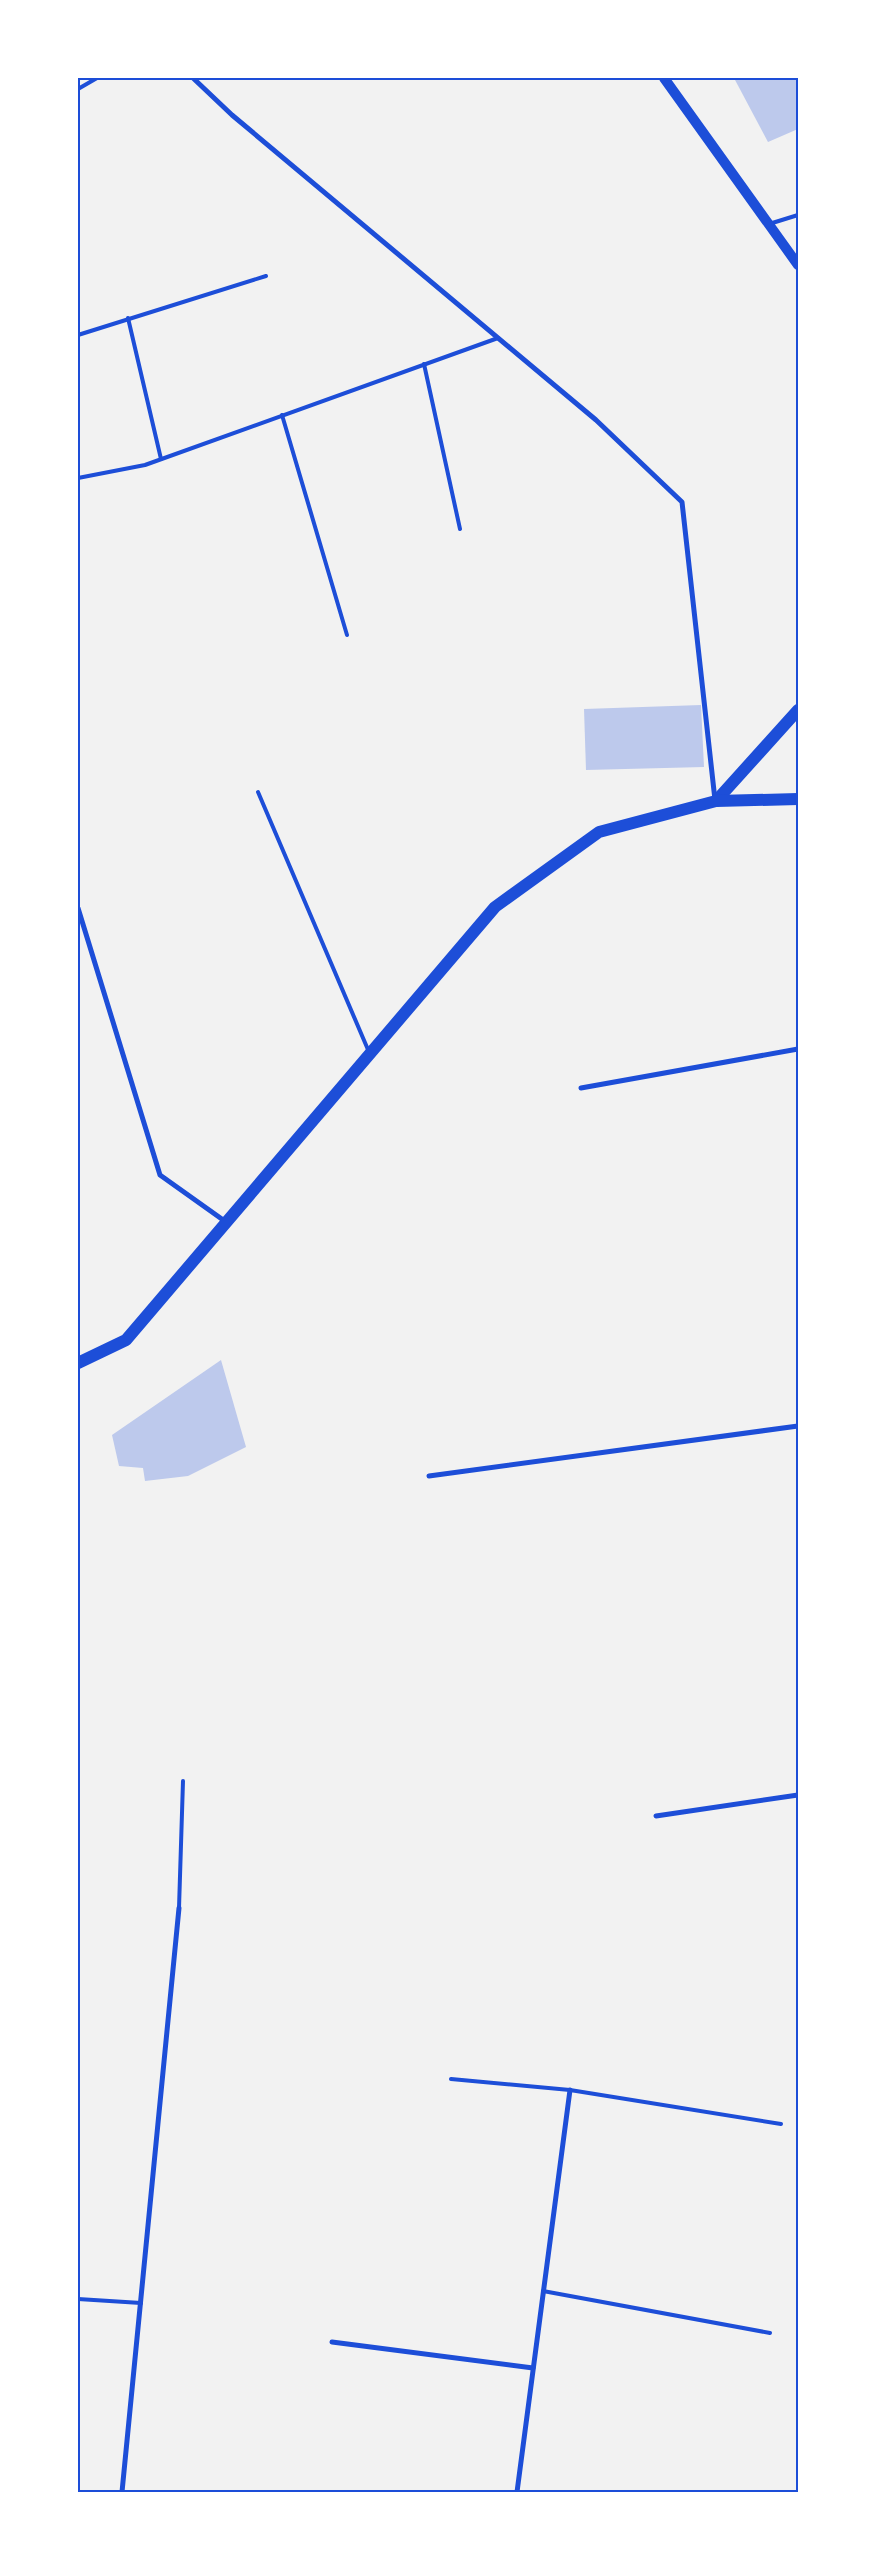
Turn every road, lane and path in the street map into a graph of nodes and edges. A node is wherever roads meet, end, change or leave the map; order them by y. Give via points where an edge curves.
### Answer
1 (97, 78) edge
2 (194, 78) edge
3 (664, 78) edge
4 (78, 89) edge
5 (798, 215) edge
6 (769, 224) junction
7 (798, 265) edge
8 (266, 276) dead end
9 (128, 318) junction
10 (78, 335) edge
11 (498, 338) junction
12 (424, 364) junction
13 (282, 415) junction
14 (161, 459) junction
15 (78, 478) edge
16 (460, 529) dead end
17 (347, 635) dead end
18 (798, 710) edge
19 (258, 792) dead end
20 (798, 798) edge
21 (716, 801) junction
22 (78, 908) edge
23 (798, 1049) edge
24 (370, 1054) junction
25 (582, 1088) dead end
26 (227, 1222) junction
27 (78, 1363) edge
28 (798, 1426) edge
29 (429, 1476) dead end
30 (183, 1782) dead end
31 (798, 1795) edge
32 (656, 1816) dead end
33 (179, 1908) joint
34 (451, 2078) dead end
35 (570, 2090) junction
36 (781, 2124) dead end
37 (543, 2291) junction
38 (78, 2299) edge
39 (141, 2303) junction
40 (770, 2332) dead end
41 (332, 2342) dead end
42 (533, 2368) junction
43 (122, 2492) edge
44 (517, 2492) edge

1 - 4 lane
2 - 11 street via 232,115
3 - 6 main road
5 - 6 lane
6 - 7 main road
8 - 9 lane
9 - 10 lane
9 - 14 lane
11 - 12 lane
11 - 21 street via 596,420 682,502
12 - 13 lane
12 - 16 lane
13 - 14 lane
13 - 17 lane
14 - 15 lane
18 - 21 main road
19 - 24 lane
20 - 21 main road
21 - 24 main road via 599,832 503,901
22 - 26 street via 160,1175
23 - 25 street
24 - 26 main road
26 - 27 main road via 126,1340
28 - 29 street
30 - 33 lane
31 - 32 street
33 - 39 street
34 - 35 lane
35 - 36 lane
35 - 37 street
37 - 40 lane
37 - 42 street
38 - 39 lane
39 - 43 street
41 - 42 street
42 - 44 street

